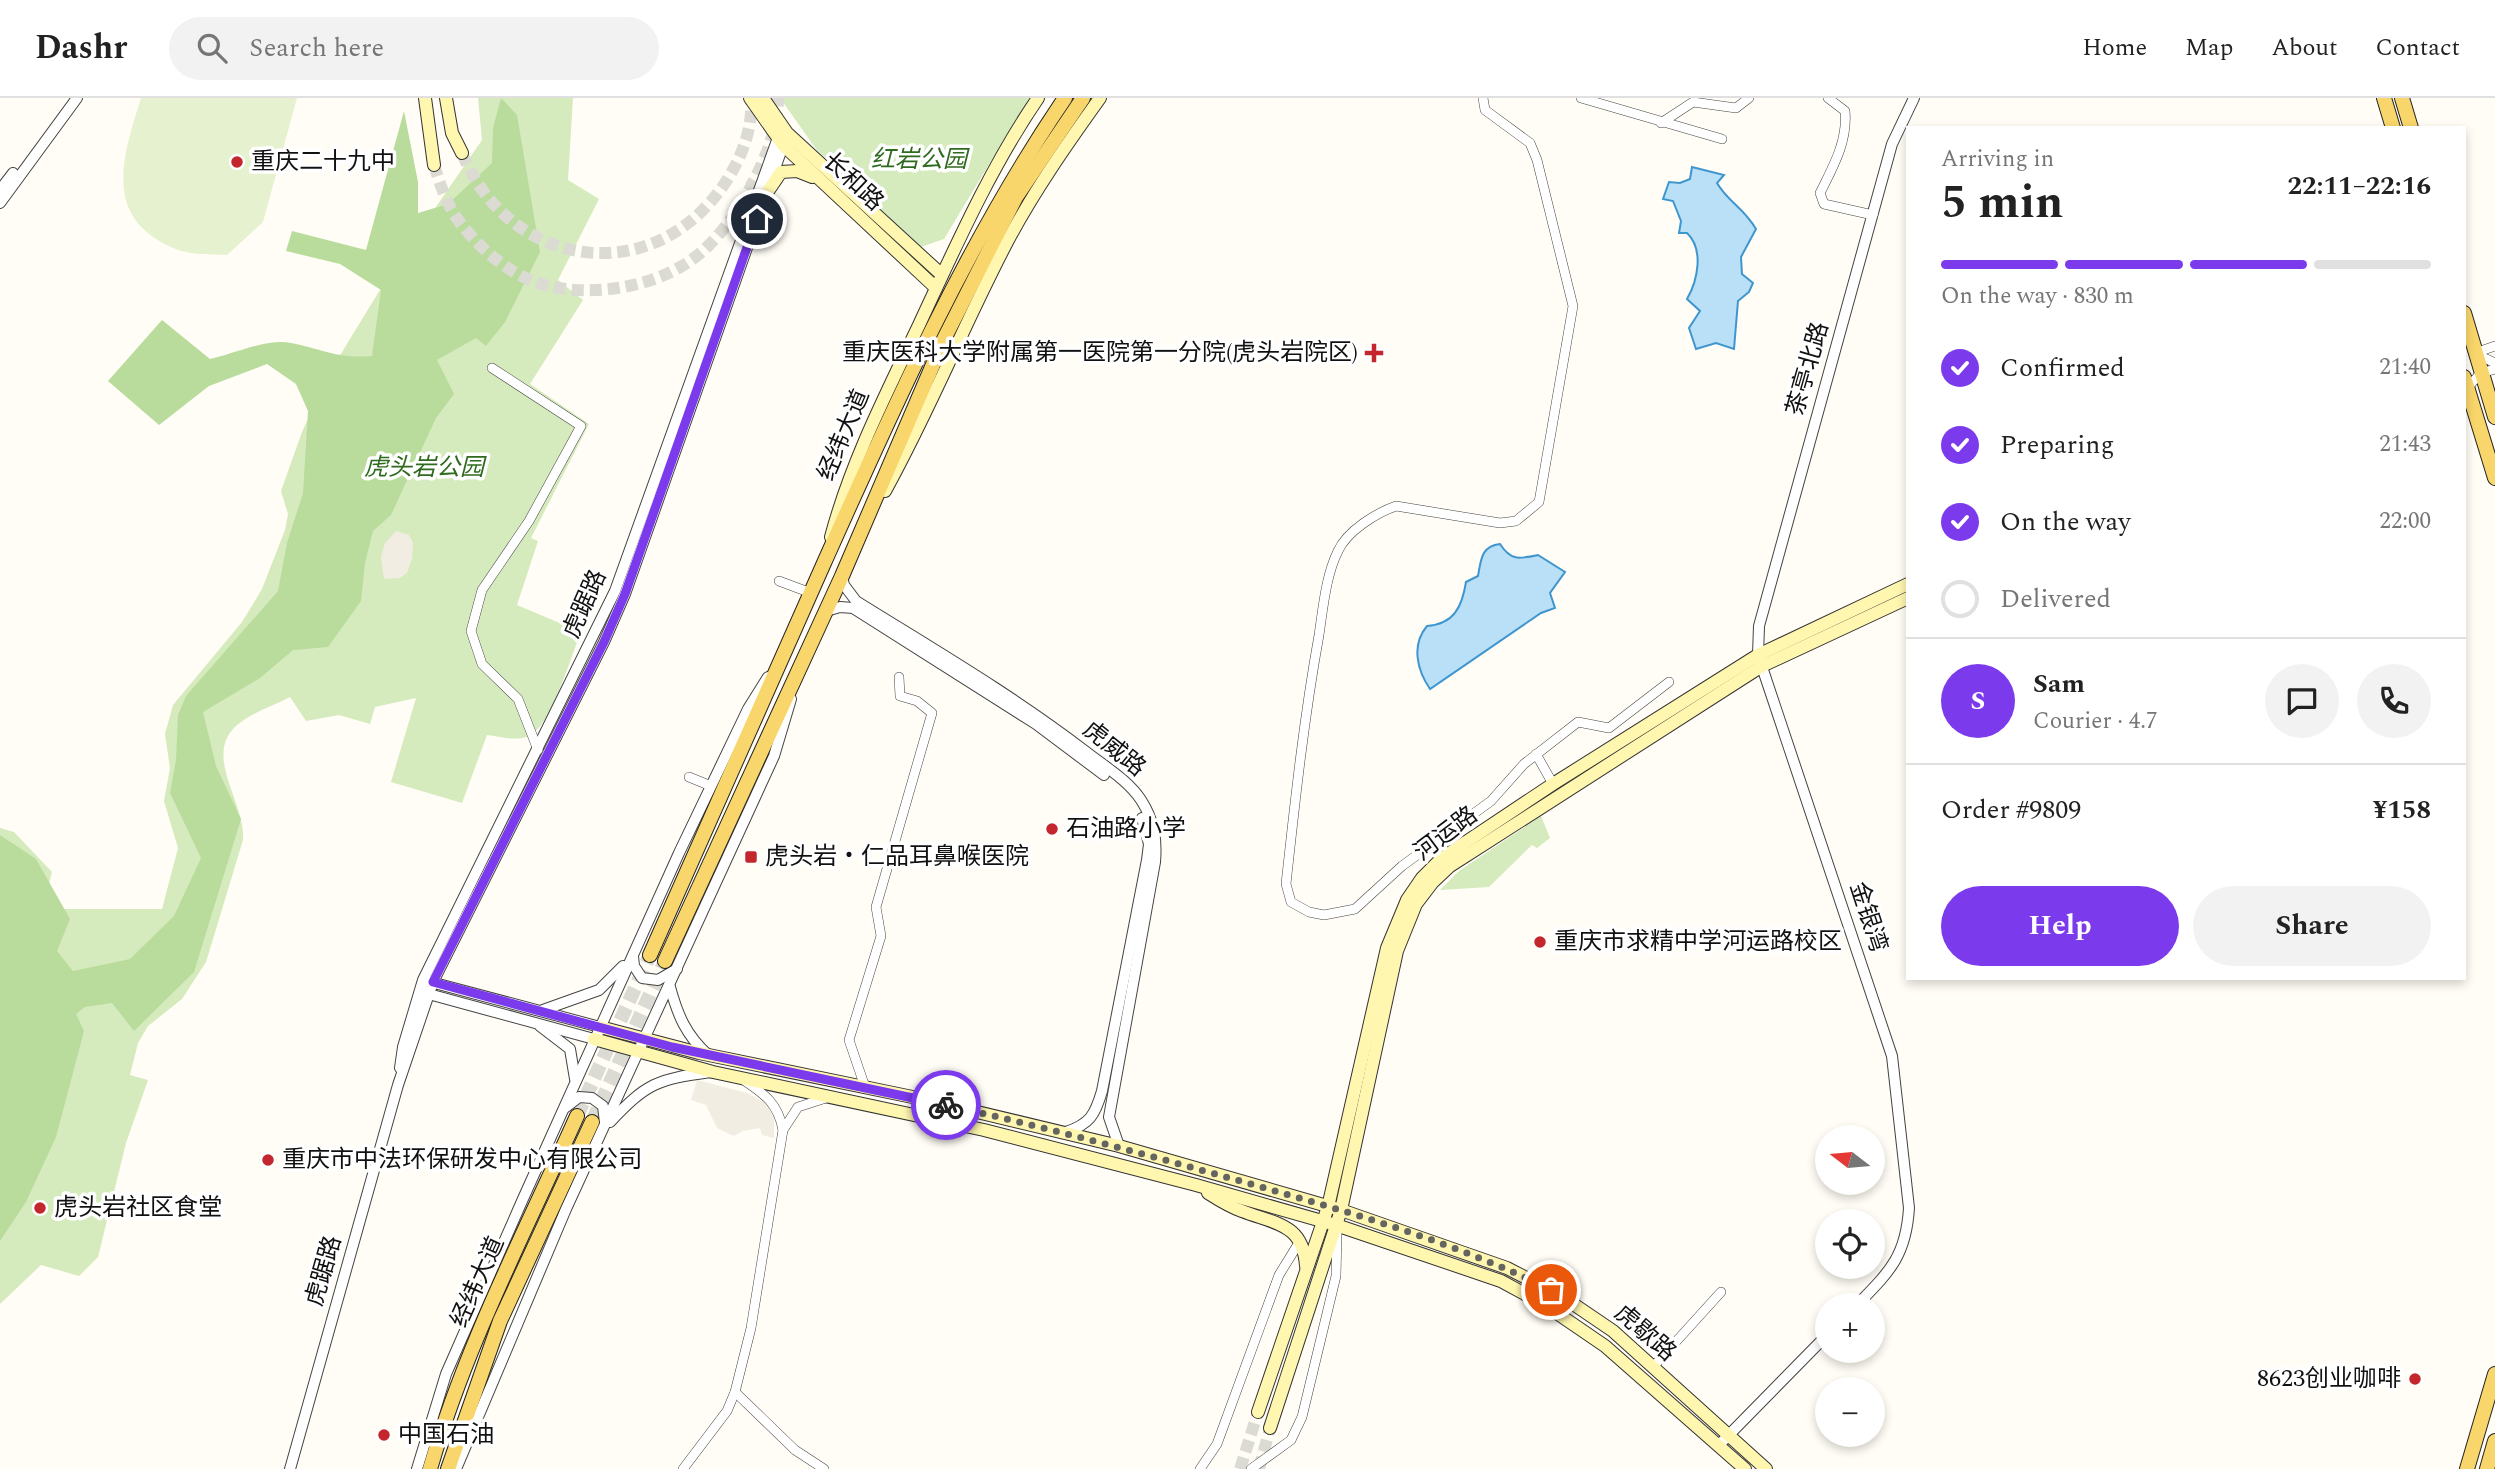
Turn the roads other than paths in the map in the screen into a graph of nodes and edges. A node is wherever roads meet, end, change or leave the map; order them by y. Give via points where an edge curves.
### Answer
1 (75, 98) edge
2 (425, 98) edge
3 (446, 98) edge
4 (750, 98) edge
5 (763, 98) edge
6 (1038, 98) edge
7 (1065, 98) edge
8 (1083, 98) edge
9 (1100, 98) edge
10 (1483, 98) edge
11 (1581, 98) edge
12 (1749, 98) edge
13 (1828, 98) edge
14 (1914, 98) edge
15 (2384, 98) edge
16 (2402, 98) edge
17 (1661, 123) junction
18 (2392, 126) edge
19 (2411, 126) edge
20 (783, 135) junction
21 (1722, 139) dead end
22 (462, 153) tunnel mouth
23 (434, 165) tunnel mouth
24 (828, 187) junction
25 (0, 190) edge
26 (766, 194) junction
27 (0, 203) edge
28 (1873, 215) junction
29 (942, 275) junction
30 (936, 288) junction
31 (2466, 320) edge
32 (2495, 346) edge
33 (2475, 353) junction
34 (2495, 363) edge
35 (492, 368) dead end
36 (2489, 376) edge
37 (2466, 385) edge
38 (2466, 388) edge
39 (2466, 409) edge
40 (2495, 417) edge
41 (2477, 419) junction
42 (2495, 478) edge
43 (862, 531) junction
44 (824, 563) junction
45 (842, 576) junction
46 (779, 581) dead end
47 (1906, 585) edge
48 (811, 593) junction
49 (1906, 599) edge
50 (826, 611) junction
51 (787, 648) junction
52 (1760, 661) junction
53 (899, 677) dead end
54 (1669, 682) dead end
55 (538, 750) junction
56 (1536, 754) junction
57 (689, 778) dead end
58 (1553, 784) junction
59 (711, 786) junction
60 (633, 953) junction
61 (650, 954) tunnel mouth
62 (671, 965) junction
63 (426, 987) junction
64 (670, 987) junction
65 (542, 1010) junction
66 (526, 1018) junction
67 (597, 1033) junction
68 (646, 1040) junction
69 (639, 1054) junction
70 (708, 1055) junction
71 (713, 1072) junction
72 (738, 1077) junction
73 (575, 1082) junction
74 (865, 1087) junction
75 (833, 1096) junction
76 (571, 1112) junction
77 (598, 1126) junction
78 (783, 1130) junction
79 (1066, 1132) junction
80 (1119, 1146) junction
81 (1196, 1185) junction
82 (1335, 1208) junction
83 (1330, 1223) junction
84 (1300, 1241) junction
85 (1306, 1271) junction
86 (1721, 1292) dead end
87 (1868, 1293) edge
88 (1815, 1347) edge
89 (1653, 1367) junction
90 (2495, 1374) edge
91 (735, 1392) junction
92 (1258, 1412) tunnel mouth
93 (1270, 1428) tunnel mouth
94 (1723, 1440) junction
95 (2495, 1441) edge
96 (1217, 1444) junction
97 (290, 1469) edge
98 (417, 1469) edge
99 (430, 1469) edge
100 (448, 1469) edge
101 (456, 1469) edge
102 (683, 1469) edge
103 (824, 1469) edge
104 (1200, 1469) edge
105 (1208, 1469) edge
106 (1251, 1469) edge
107 (1745, 1469) edge
108 (1766, 1469) edge
109 (2467, 1469) edge
110 (2487, 1469) edge

1 - 25 street
1 - 27 street
2 - 23 main road
3 - 22 main road via 452,133
4 - 20 main road, 长和路
5 - 20 main road, 长和路
6 - 29 main road, 经纬大道 via 999,162
7 - 44 main road via 979,239 864,470
8 - 43 main road via 1043,154 990,246
9 - 43 main road via 1008,240 915,437
10 - 56 street via 1485,110 1530,143 1573,306 1539,502 1516,521 1500,523 1396,506 1382,511 1337,552 1304,718 1287,895 1309,912 1324,915 1355,909 1402,866 1491,801
11 - 17 street
12 - 17 street via 1736,108 1693,102
13 - 28 street via 1845,111 1846,126 1820,193 1824,204
14 - 28 street, 茶亭北路 via 1892,144
15 - 18 main road
16 - 19 main road
17 - 21 street
20 - 24 main road, 长和路
20 - 26 street, 虎踞路
20 - 29 main road, 长和路
20 - 55 street, 虎踞路 via 615,591
24 - 26 main road via 802,172 786,170 777,174
24 - 30 main road, 长和路
26 - 63 street, 虎踞路 via 625,594
28 - 52 street, 茶亭北路 via 1759,626
29 - 30 main road, 经纬大道
30 - 44 main road, 经纬大道 via 860,450
31 - 33 main road
32 - 33 street
33 - 34 street
33 - 36 main road
35 - 55 street via 581,426 529,521 482,590 471,631 482,664 517,699
36 - 37 main road
36 - 40 main road
38 - 41 main road
39 - 41 main road
41 - 42 main road
43 - 45 main road
44 - 48 main road, 经纬大道
45 - 50 main road
45 - 80 street, 虎威路 via 856,601 1034,712 1118,777 1149,815 1155,862 1109,1117
46 - 48 street
47 - 52 main road, 河运路
48 - 51 main road, 经纬大道
49 - 52 main road, 河运路
50 - 62 main road
50 - 79 street, 虎威路 via 853,608 1036,724 1126,793 1142,817 1149,844 1147,860 1102,1091 1091,1120
51 - 59 street via 748,709
51 - 61 main road, 经纬大道
52 - 58 main road, 河运路
52 - 82 main road, 河运路 via 1450,866 1432,883 1416,904 1397,951
52 - 87 street, 金银湾 via 1892,1056 1908,1230 1898,1261
53 - 74 street via 900,696 932,713 876,906 881,936 849,1040
54 - 56 street via 1609,728 1578,722
55 - 63 street, 虎踞路 via 456,908
56 - 58 street
57 - 59 street
58 - 82 main road, 河运路 via 1442,858 1407,900 1387,948
59 - 60 street
60 - 62 street via 642,978 659,980
60 - 65 street via 599,990
60 - 67 street
62 - 64 street
63 - 65 street, 虎歇路
63 - 66 street, 虎歇路
63 - 97 street, 虎踞路
64 - 68 street
64 - 70 street via 678,1018
65 - 67 street, 虎歇路
66 - 67 street, 虎歇路
66 - 73 street via 570,1049
67 - 68 main road, 虎歇路
67 - 69 main road, 虎歇路
67 - 73 street
68 - 69 street
68 - 70 main road, 虎歇路
69 - 71 main road, 虎歇路
69 - 77 street
70 - 74 main road, 虎歇路
71 - 72 main road, 虎歇路
71 - 77 street via 655,1083
72 - 75 main road, 虎歇路
72 - 78 street via 769,1097
73 - 76 street
74 - 79 main road, 虎歇路
75 - 78 street via 798,1107
75 - 81 main road, 虎歇路
76 - 77 street via 579,1097 592,1098 603,1106 606,1117
76 - 98 street via 446,1374
76 - 99 main road, 经纬大道 via 448,1411
77 - 100 main road, 经纬大道 via 500,1321
77 - 101 street
78 - 91 street via 751,1328
79 - 80 main road, 虎歇路
80 - 82 main road, 虎歇路
81 - 83 main road, 虎歇路
81 - 84 main road via 1229,1206 1290,1229
82 - 83 main road, 河运路
82 - 89 main road, 虎歇路 via 1507,1268 1588,1312
83 - 85 main road, 河运路
83 - 93 main road, 河运路
83 - 94 main road, 虎歇路 via 1501,1281 1545,1305 1605,1346
83 - 106 street via 1336,1276 1302,1417 1291,1440
84 - 85 main road
84 - 96 street via 1273,1289
85 - 92 main road, 河运路
86 - 89 street
88 - 94 street
89 - 94 main road, 虎歇路
90 - 109 main road
91 - 102 street via 727,1411
91 - 103 street via 795,1450
94 - 107 main road, 虎歇路
94 - 108 main road, 虎歇路
95 - 110 main road
96 - 104 street
96 - 105 street

